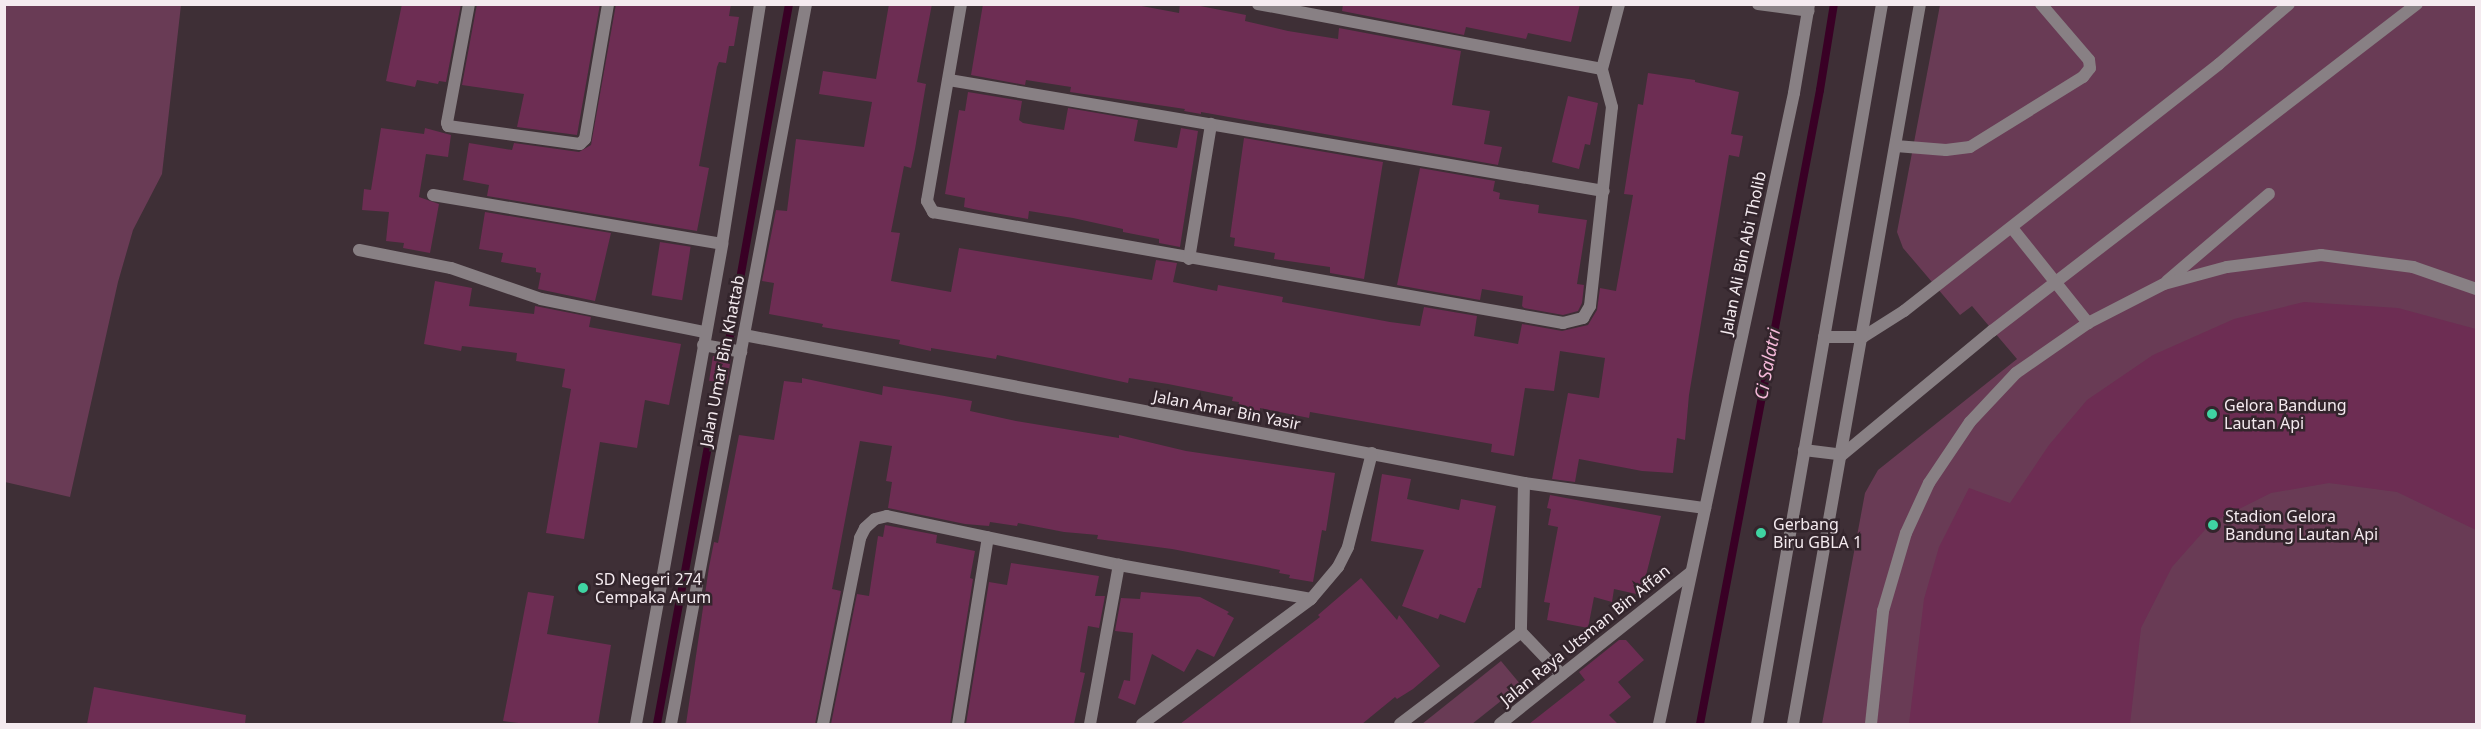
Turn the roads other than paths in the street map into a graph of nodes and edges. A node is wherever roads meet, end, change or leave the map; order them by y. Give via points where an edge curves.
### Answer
1 (469, 4) edge
2 (608, 4) edge
3 (760, 4) edge
4 (806, 4) edge
5 (961, 4) edge
6 (1258, 4) edge
7 (1619, 4) edge
8 (1758, 4) edge
9 (1882, 4) edge
10 (1920, 4) edge
11 (2041, 4) edge
12 (2289, 4) edge
13 (2417, 4) edge
14 (1809, 8) edge
15 (1602, 69) junction
16 (949, 80) junction
17 (1211, 124) junction
18 (1896, 147) junction
19 (1604, 191) junction
20 (2269, 194) dead end
21 (433, 195) dead end
22 (2012, 228) junction
23 (722, 244) junction
24 (359, 250) dead end
25 (1189, 259) junction
26 (2056, 283) junction
27 (2164, 284) junction
28 (2476, 289) edge
29 (2088, 323) junction
30 (705, 332) junction
31 (744, 335) junction
32 (1824, 337) junction
33 (1863, 337) junction
34 (703, 345) junction
35 (741, 352) junction
36 (1804, 450) junction
37 (1372, 453) junction
38 (1842, 455) junction
39 (1524, 483) junction
40 (1705, 508) junction
41 (988, 537) junction
42 (1119, 565) junction
43 (1691, 572) junction
44 (1311, 599) junction
45 (1521, 632) junction
46 (1562, 675) junction
47 (636, 724) edge
48 (671, 724) edge
49 (823, 724) edge
50 (958, 724) edge
51 (1090, 724) edge
52 (1142, 724) edge
53 (1400, 724) edge
54 (1500, 724) edge
55 (1659, 724) edge
56 (1757, 724) edge
57 (1793, 724) edge
58 (1871, 724) edge

1 - 2 street via 448,126 580,144 585,139
3 - 23 street, Jalan Umar Bin Khattab
4 - 31 street, Jalan Umar Bin Khattab
5 - 16 street
6 - 15 street
7 - 15 street
8 - 14 street
9 - 32 street
10 - 18 street
11 - 18 street via 2089,60 2090,68 2083,77 1970,147
12 - 22 street
13 - 26 street
14 - 40 street, Jalan Ali Bin Abi Tholib
15 - 19 street via 1612,107
16 - 17 street
16 - 25 street via 927,201 933,212
17 - 19 street
17 - 25 street
18 - 33 street
19 - 25 street via 1590,306 1583,318 1576,321 1563,323
20 - 27 street
21 - 23 street
22 - 26 street
22 - 33 street via 1929,294
23 - 30 street, Jalan Umar Bin Khattab
24 - 30 street via 451,268 541,299
26 - 29 street
26 - 38 street
27 - 28 street via 2227,267 2321,255 2413,267
27 - 29 street
29 - 58 street via 2016,374 1970,422 1929,483 1906,533 1883,611
30 - 34 street, Jalan Umar Bin Khattab
31 - 35 street, Jalan Umar Bin Khattab
31 - 37 street, Jalan Amar Bin Yasir
32 - 33 street
32 - 36 street
33 - 38 street
34 - 35 street
34 - 47 street, Jalan Umar Bin Khattab
35 - 48 street, Jalan Umar Bin Khattab
36 - 38 street
36 - 56 street
37 - 39 street, Jalan Amar Bin Yasir
37 - 44 street via 1348,547 1338,567
38 - 57 street
39 - 40 street, Jalan Amar Bin Yasir
39 - 45 street
40 - 43 street, Jalan Ali Bin Abi Tholib
41 - 42 street
41 - 49 street via 887,516 874,519 865,528
41 - 50 street
42 - 44 street
42 - 51 street
43 - 46 street, Jalan Raya Utsman Bin Affan
43 - 55 street, Jalan Ali Bin Abi Tholib
44 - 52 street
45 - 46 street
45 - 53 street
46 - 54 street, Jalan Raya Utsman Bin Affan

